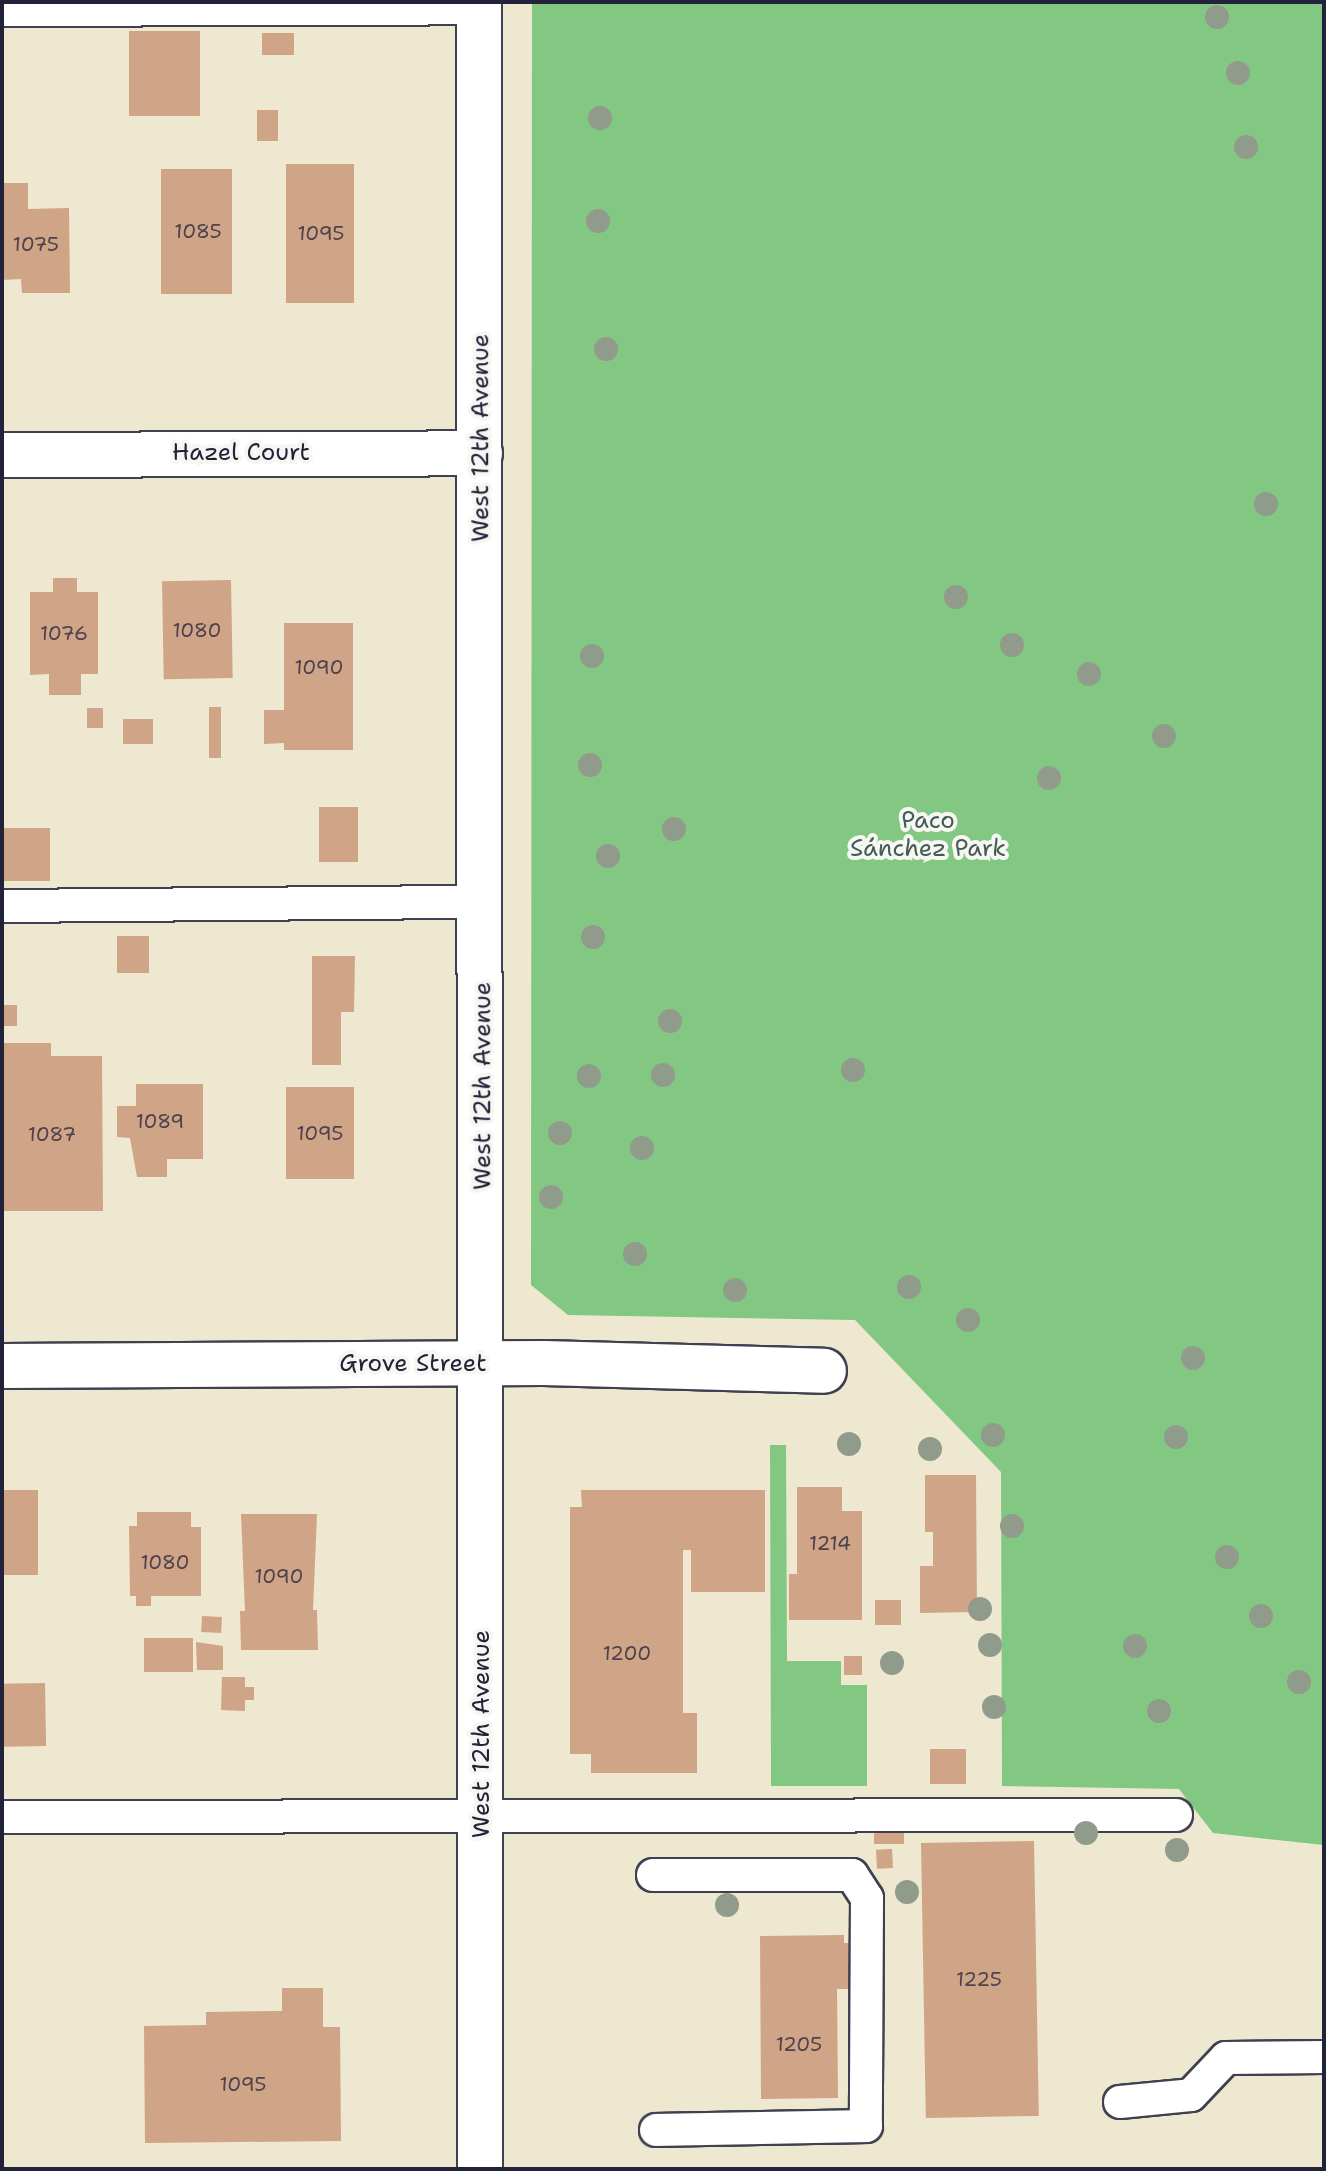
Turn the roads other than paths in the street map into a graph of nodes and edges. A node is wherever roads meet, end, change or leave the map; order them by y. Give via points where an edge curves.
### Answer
1 (479, 5) edge
2 (2, 10) edge
3 (480, 453) junction
4 (2, 455) edge
5 (483, 902) junction
6 (2, 906) edge
7 (482, 1365) junction
8 (2, 1366) edge
9 (824, 1371) dead end
10 (481, 1814) junction
11 (1176, 1815) dead end
12 (2, 1817) edge
13 (653, 1875) dead end
14 (1324, 2057) edge
15 (1120, 2102) dead end
16 (656, 2130) dead end
17 (480, 2169) edge

1 - 2 lane
1 - 3 street, West 12th Avenue
3 - 4 street, Hazel Court
3 - 5 street, West 12th Avenue
5 - 6 lane
5 - 7 street, West 12th Avenue
7 - 8 street, Grove Street
7 - 9 street, Grove Street
7 - 10 street, West 12th Avenue
10 - 11 lane
10 - 12 lane
10 - 17 street, West 12th Avenue
13 - 16 lane via 852,1875 867,1898 866,2126
14 - 15 lane via 1226,2058 1191,2095

